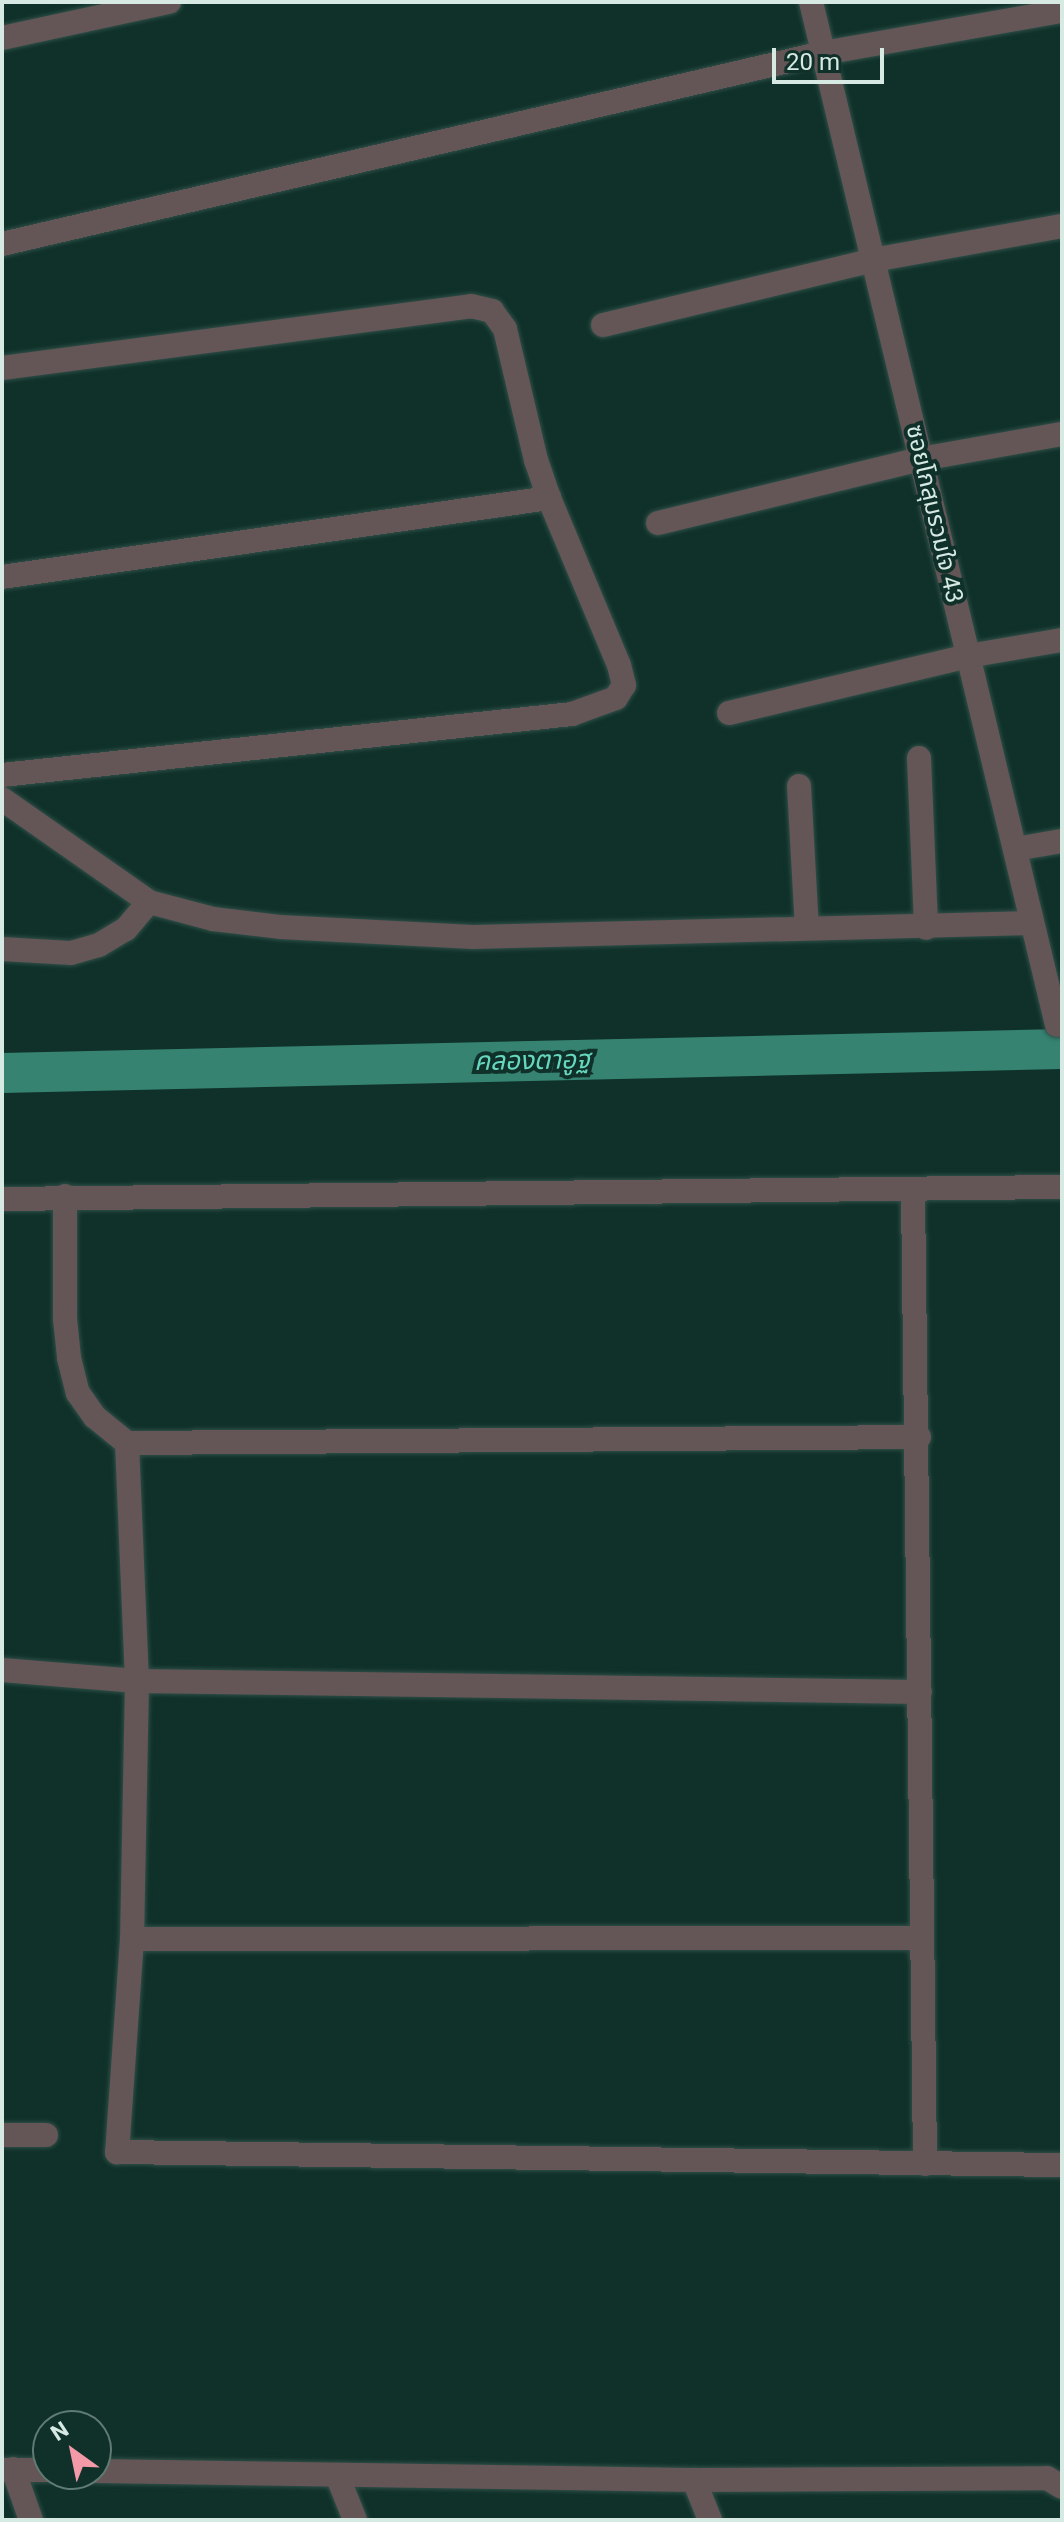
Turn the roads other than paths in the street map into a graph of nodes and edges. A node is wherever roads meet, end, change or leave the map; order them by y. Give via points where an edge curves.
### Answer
1 (169, 2) edge
2 (811, 2) edge
3 (1062, 11) edge
4 (2, 38) edge
5 (823, 53) junction
6 (1062, 226) edge
7 (2, 244) edge
8 (873, 260) junction
9 (603, 325) dead end
10 (2, 368) edge
11 (1062, 434) edge
12 (921, 459) junction
13 (549, 498) junction
14 (658, 523) dead end
15 (2, 577) edge
16 (1062, 640) edge
17 (968, 656) junction
18 (729, 713) dead end
19 (919, 758) dead end
20 (2, 775) edge
21 (799, 786) dead end
22 (2, 799) edge
23 (1062, 841) edge
24 (1015, 849) junction
25 (149, 902) junction
26 (1032, 923) junction
27 (807, 928) junction
28 (926, 928) junction
29 (2, 949) edge
30 (1057, 1025) dead end
31 (1062, 1187) edge
32 (913, 1192) junction
33 (65, 1196) junction
34 (2, 1199) edge
35 (919, 1437) junction
36 (127, 1443) junction
37 (2, 1670) edge
38 (137, 1681) junction
39 (920, 1692) junction
40 (922, 1938) junction
41 (132, 1939) junction
42 (2, 2135) edge
43 (46, 2135) dead end
44 (925, 2164) junction
45 (1062, 2165) edge
46 (8, 2470) edge
47 (32, 2470) edge
48 (112, 2471) edge
49 (337, 2475) junction
50 (694, 2480) junction
51 (1062, 2487) edge
52 (31, 2520) edge
53 (355, 2520) edge
54 (710, 2520) edge

1 - 4 street
2 - 5 street, ซอยโกสุมรวมใจ 43
3 - 5 street
5 - 7 street
5 - 8 street, ซอยโกสุมรวมใจ 43
6 - 8 street
8 - 9 street
8 - 12 street, ซอยโกสุมรวมใจ 43
10 - 13 street via 471,306 492,311 505,329
11 - 12 street
12 - 14 street
12 - 17 street, ซอยโกสุมรวมใจ 43
13 - 15 street
13 - 20 street via 624,685 616,698 599,707
16 - 17 street
17 - 18 street
17 - 24 street, ซอยโกสุมรวมใจ 43
19 - 28 street
21 - 27 street
22 - 25 street
23 - 24 street
24 - 26 street, ซอยโกสุมรวมใจ 43
25 - 27 street via 213,919 280,927 473,937
25 - 29 street via 126,929 99,945 71,953
26 - 28 street
26 - 30 street, ซอยโกสุมรวมใจ 43
27 - 28 street
31 - 32 street
32 - 33 street
32 - 35 street
33 - 34 street
33 - 36 street via 69,1358 78,1393 95,1417
35 - 36 street
35 - 39 street
36 - 38 street
37 - 38 street
38 - 39 street
38 - 41 street
39 - 40 street
40 - 41 street
40 - 44 street
41 - 44 street via 117,2152
42 - 43 street
44 - 45 street
46 - 47 street
46 - 52 street
48 - 49 street
49 - 50 street
49 - 53 street
50 - 51 street via 1047,2478
50 - 54 street

